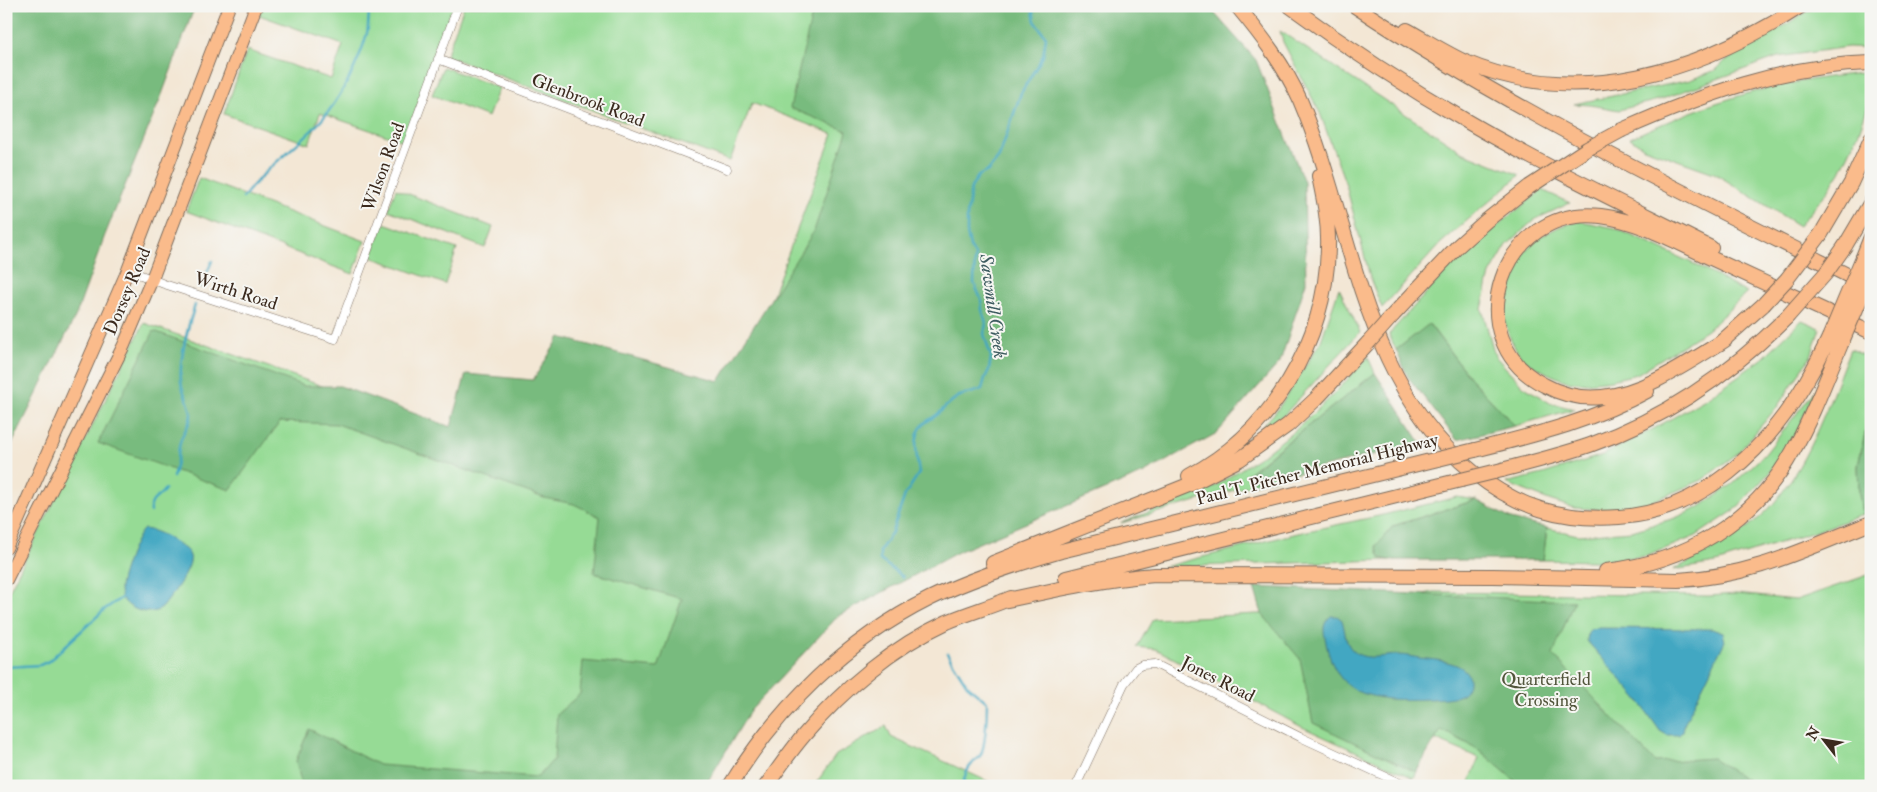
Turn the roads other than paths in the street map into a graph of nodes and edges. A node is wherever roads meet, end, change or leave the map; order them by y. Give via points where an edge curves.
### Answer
1 (229, 6) edge
2 (256, 6) edge
3 (458, 6) edge
4 (1237, 6) edge
5 (1290, 6) edge
6 (1355, 6) edge
7 (1366, 6) edge
8 (1801, 6) edge
9 (438, 59) junction
10 (1871, 63) edge
11 (1299, 98) junction
12 (1871, 139) edge
13 (727, 168) dead end
14 (1871, 202) edge
15 (1738, 220) junction
16 (1871, 237) edge
17 (128, 270) junction
18 (1871, 274) edge
19 (1871, 279) edge
20 (152, 280) junction
21 (1871, 287) edge
22 (1871, 331) edge
23 (335, 339) joint
24 (1725, 340) junction
25 (1835, 341) junction
26 (78, 386) junction
27 (74, 445) junction
28 (1123, 511) junction
29 (1871, 523) edge
30 (6, 548) edge
31 (1493, 576) junction
32 (6, 580) edge
33 (1003, 601) junction
34 (875, 631) junction
35 (730, 786) edge
36 (766, 786) edge
37 (1076, 786) edge
38 (1406, 786) edge

1 - 17 main road, Dorsey Road
2 - 20 main road, Dorsey Road
3 - 9 street, Wilson Road
4 - 11 highway via 1262,38
5 - 22 highway via 1374,65 1468,122
6 - 15 highway via 1442,63 1514,104
7 - 8 highway via 1464,61 1536,81 1582,84 1641,77 1695,61 1760,32
9 - 13 street, Glenbrook Road
9 - 23 street, Wilson Road
10 - 28 highway, bridge via 1764,78 1726,89 1622,130 1587,149 1529,187 1458,246 1316,400 1288,425 1208,476
11 - 25 highway via 1320,152 1370,315 1405,391 1442,443 1490,486 1512,498 1538,509 1568,516 1598,518 1632,516 1688,499 1738,466 1763,441
11 - 28 highway via 1326,211 1328,247 1322,300 1304,354 1278,399 1243,438 1200,470
12 - 24 highway, Paul T. Pitcher Memorial Highway, bridge via 1851,183 1821,234 1787,279
14 - 33 highway, bridge via 1845,246 1788,317 1744,358 1712,382 1653,418 1590,445 1502,470 1068,577
15 - 19 highway
15 - 21 highway
16 - 25 highway, bridge
17 - 20 street, Wirth Road
17 - 26 main road, Dorsey Road
18 - 25 highway, bridge
20 - 23 street, Wirth Road
20 - 27 main road, Dorsey Road
22 - 24 highway via 1650,230 1601,216 1566,218 1535,232 1511,257 1498,292 1499,329 1515,362 1538,382 1568,395 1603,397 1642,386
24 - 34 highway, Paul T. Pitcher Memorial Highway, bridge via 1693,364 1638,396 1602,413 1547,432 1012,565 929,599
25 - 31 highway via 1806,426 1794,451 1764,492 1721,531 1679,554 1631,568
26 - 27 main road via 64,427 66,438
26 - 30 main road, Dorsey Road
27 - 32 main road, Dorsey Road
28 - 34 highway via 968,572 925,595
29 - 31 highway via 1770,563 1703,578
31 - 33 highway via 1155,575 1071,586
33 - 36 highway via 925,634 863,677 805,733
34 - 35 highway, Paul T. Pitcher Memorial Highway via 814,680 761,739
37 - 38 street, Jones Road via 1124,684 1136,668 1148,663

